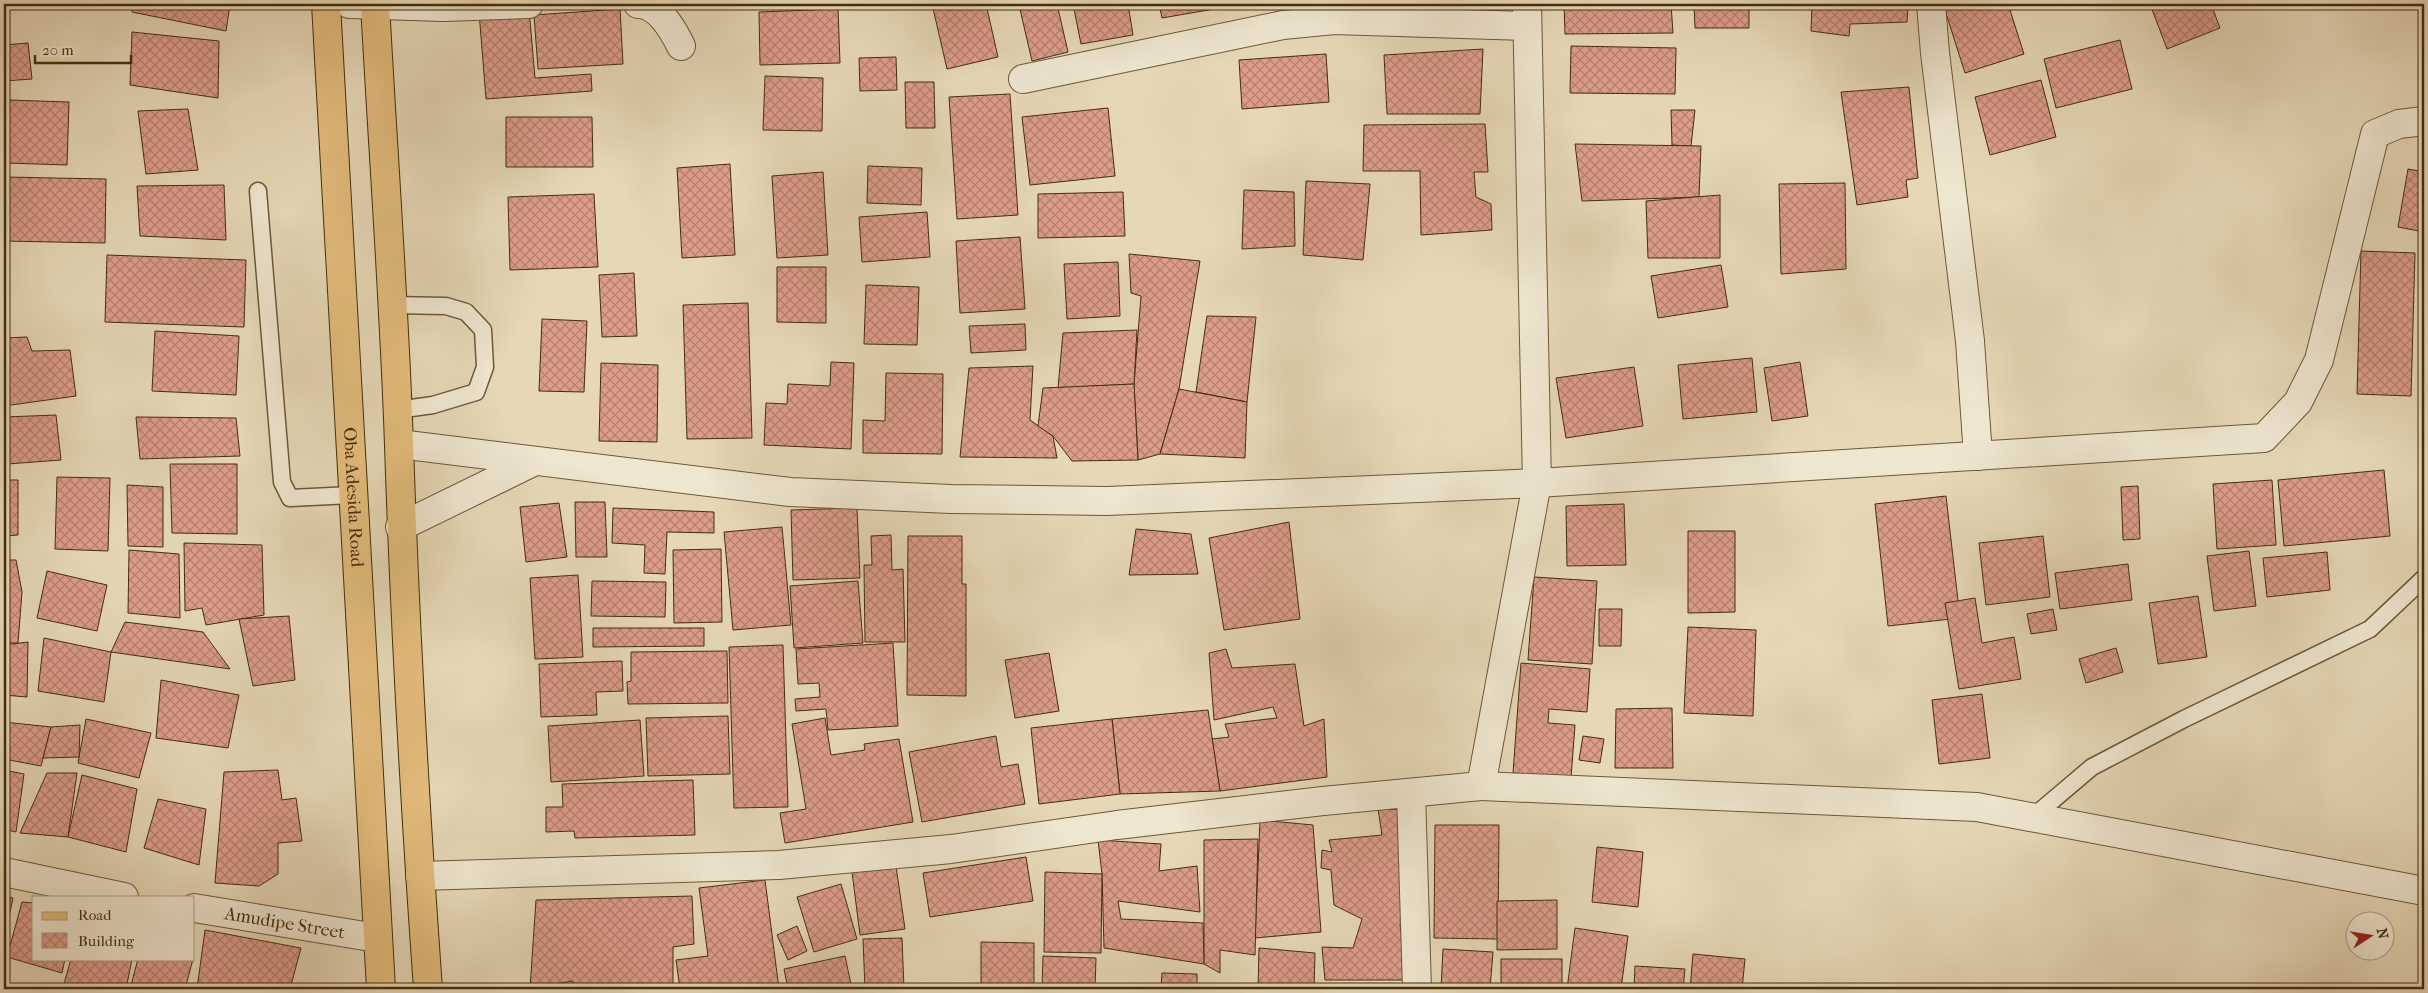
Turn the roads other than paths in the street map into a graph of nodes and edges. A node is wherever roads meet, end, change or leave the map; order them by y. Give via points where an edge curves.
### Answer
1 (326, 4) edge
2 (366, 4) edge
3 (529, 4) edge
4 (638, 4) edge
5 (1931, 4) edge
6 (1527, 15) edge
7 (681, 46) dead end
8 (1023, 79) dead end
9 (2424, 121) edge
10 (258, 191) dead end
11 (392, 305) junction
12 (397, 410) junction
13 (399, 444) junction
14 (1978, 456) junction
15 (535, 461) junction
16 (1537, 483) junction
17 (352, 495) junction
18 (400, 527) junction
19 (2424, 578) edge
20 (1481, 786) junction
21 (1411, 793) junction
22 (2033, 817) junction
23 (4, 872) edge
24 (420, 876) junction
25 (2424, 892) edge
26 (119, 896) edge
27 (195, 908) edge
28 (377, 938) junction
29 (381, 989) edge
30 (428, 989) edge
31 (1417, 989) edge

1 - 17 main road, Oba Adesida Road
2 - 3 street via 443,7
2 - 11 main road
4 - 7 street via 667,20
5 - 14 street via 1970,341
6 - 8 street via 1334,20 1283,25
6 - 16 street
9 - 14 street via 2399,124 2375,134 2319,360 2298,402 2264,438
10 - 17 lane via 282,482 290,498
11 - 12 main road
11 - 12 lane via 446,306 466,312 483,330 485,368 476,392 434,405
12 - 13 main road
13 - 15 street
13 - 18 main road
14 - 16 street
15 - 16 street via 790,492 951,499 1107,501
15 - 18 street
16 - 20 street
17 - 28 main road, Oba Adesida Road
18 - 24 main road
19 - 22 lane via 2370,629 2092,767
20 - 21 street
20 - 22 street via 1977,807
21 - 24 street via 1126,824 951,849 779,865
21 - 31 street
22 - 25 street
23 - 26 street
24 - 30 main road
27 - 28 street, Amudipe Street
28 - 29 main road, Oba Adesida Road

